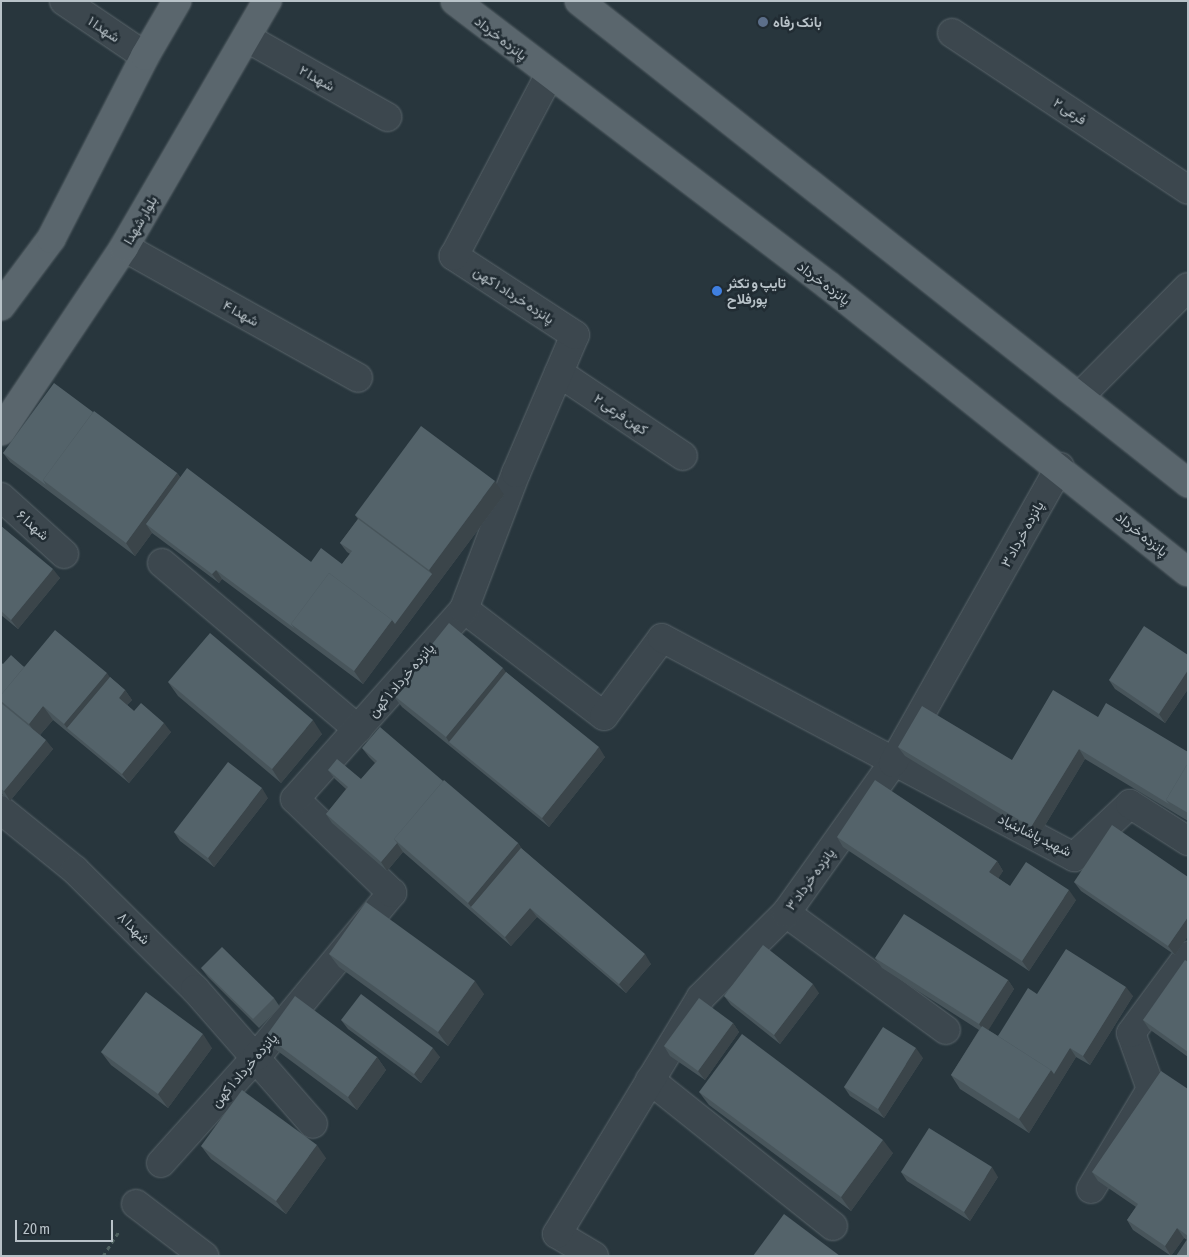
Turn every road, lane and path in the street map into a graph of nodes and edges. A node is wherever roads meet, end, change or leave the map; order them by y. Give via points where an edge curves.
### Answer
1 (64, 1) edge
2 (177, 1) edge
3 (455, 1) edge
4 (579, 1) edge
5 (266, 2) edge
6 (952, 33) dead end
7 (247, 38) junction
8 (145, 56) junction
9 (549, 76) junction
10 (387, 117) dead end
11 (1188, 190) edge
12 (124, 247) junction
13 (1188, 287) edge
14 (1, 306) edge
15 (559, 373) junction
16 (358, 378) dead end
17 (1080, 396) junction
18 (1, 431) edge
19 (683, 456) dead end
20 (1060, 467) junction
21 (1188, 483) edge
22 (1, 496) edge
23 (64, 554) dead end
24 (162, 563) dead end
25 (1188, 572) edge
26 (464, 609) junction
27 (358, 729) junction
28 (893, 763) junction
29 (1, 810) edge
30 (1188, 842) edge
31 (786, 913) junction
32 (1188, 956) edge
33 (946, 1030) dead end
34 (257, 1056) junction
35 (650, 1080) junction
36 (313, 1124) dead end
37 (161, 1163) dead end
38 (1091, 1189) edge
39 (136, 1204) dead end
40 (833, 1226) dead end
41 (204, 1256) edge
42 (594, 1256) edge

1 - 8 street, شهدا ۱
2 - 8 main road
3 - 9 main road, پانزده خرداد
4 - 17 main road
5 - 7 main road, بلوار شهدا
6 - 11 street, فرعی ۲
7 - 10 street, شهدا ۲
7 - 12 main road, بلوار شهدا
8 - 14 main road via 51,240
9 - 15 street, پانزده خرداد ۱ کهن via 454,256 575,335
9 - 20 main road, پانزده خرداد via 828,285
12 - 16 street, شهدا ۴
12 - 18 main road, بلوار شهدا
13 - 17 street
15 - 19 street, کهن فرعی ۲
15 - 26 street, پانزده خرداد ۱ کهن via 516,473
17 - 21 main road
20 - 25 main road, پانزده خرداد
20 - 28 street, پانزده خرداد ۳
22 - 23 street, شهدا ۶
24 - 27 street
26 - 27 street, پانزده خرداد ۱ کهن
26 - 28 street via 604,716 662,638
27 - 34 street, پانزده خرداد ۱ کهن via 295,799 392,893
28 - 30 street, شهید پاشابنیاد via 1074,857 1130,804
28 - 31 street, پانزده خرداد ۳
29 - 34 street, شهدا ۸ via 75,870 196,989
31 - 33 street
31 - 35 street, پانزده خرداد ۳ via 701,997
32 - 38 street via 1131,1033 1151,1089
34 - 36 street, شهدا ۸
34 - 37 street, پانزده خرداد ۱ کهن
35 - 40 street
35 - 42 street, پانزده خرداد ۳ via 557,1234
39 - 41 street

